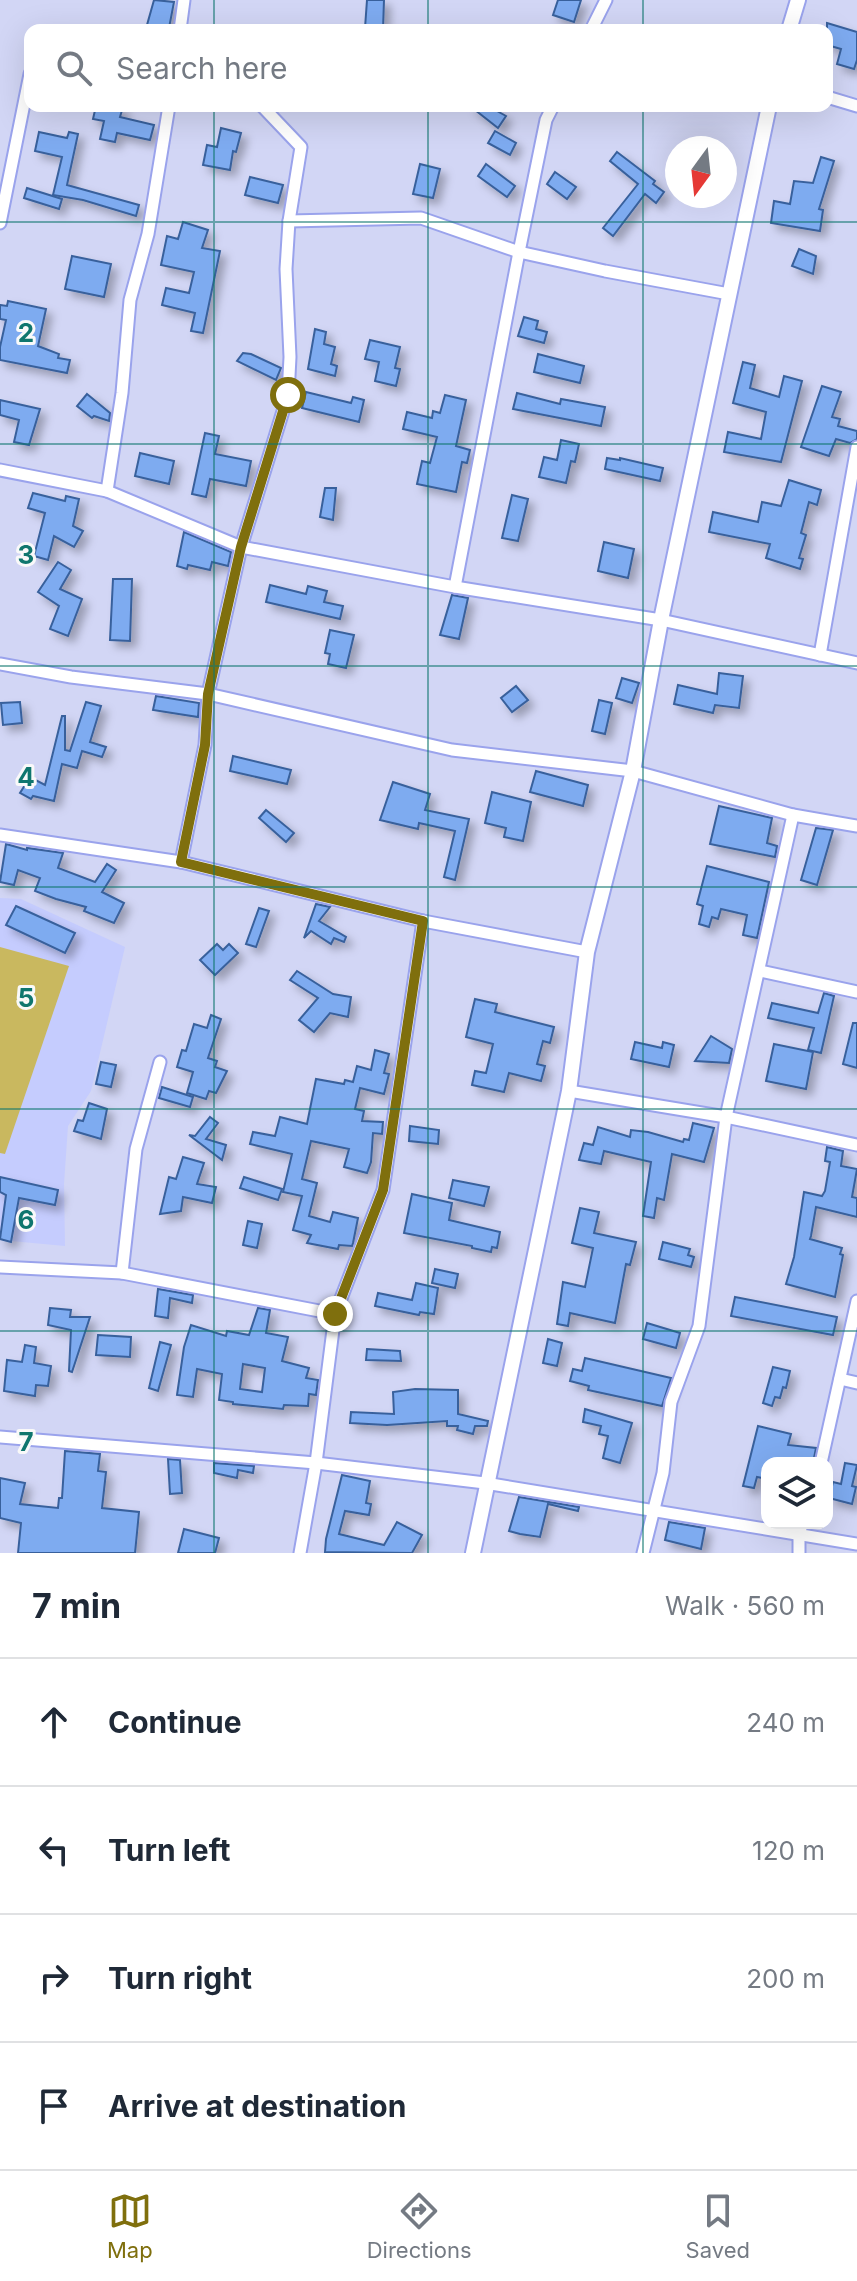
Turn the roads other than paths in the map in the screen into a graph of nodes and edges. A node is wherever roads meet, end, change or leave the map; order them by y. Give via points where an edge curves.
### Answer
1 (184, 0) edge
2 (606, 0) edge
3 (798, 0) edge
4 (181, 24) edge
5 (594, 24) edge
6 (791, 24) edge
7 (833, 99) edge
8 (24, 104) edge
9 (857, 106) edge
10 (168, 112) edge
11 (268, 112) edge
12 (550, 112) edge
13 (768, 112) edge
14 (289, 221) junction
15 (0, 223) edge
16 (519, 252) junction
17 (729, 294) junction
18 (857, 447) edge
19 (0, 470) edge
20 (107, 491) junction
21 (241, 547) junction
22 (455, 587) junction
23 (661, 620) junction
24 (820, 655) junction
25 (857, 663) edge
26 (0, 664) edge
27 (208, 694) junction
28 (633, 771) junction
29 (793, 815) junction
30 (857, 826) edge
31 (0, 835) edge
32 (181, 862) junction
33 (423, 921) junction
34 (587, 952) junction
35 (760, 971) junction
36 (857, 992) edge
37 (160, 1062) dead end
38 (569, 1091) junction
39 (726, 1117) junction
40 (857, 1145) edge
41 (0, 1267) edge
42 (122, 1273) junction
43 (857, 1301) edge
44 (335, 1314) junction
45 (840, 1379) junction
46 (857, 1383) edge
47 (0, 1437) edge
48 (822, 1457) edge
49 (316, 1463) junction
50 (485, 1483) junction
51 (652, 1511) junction
52 (761, 1523) edge
53 (801, 1529) edge
54 (804, 1529) edge
55 (857, 1544) edge
56 (300, 1553) edge
57 (473, 1553) edge
58 (643, 1553) edge
59 (799, 1553) edge

1 - 4 street
2 - 5 street
3 - 6 street
7 - 9 street
8 - 15 street
10 - 20 street via 148,234 130,300
11 - 14 street via 301,147
12 - 16 street
13 - 17 street
14 - 16 street via 421,218
14 - 21 street via 288,395
16 - 17 street
16 - 22 street
17 - 23 street
18 - 24 street
19 - 20 street
20 - 21 street
21 - 22 street
21 - 27 street
22 - 23 street
23 - 24 street
23 - 28 street
24 - 25 street
26 - 27 street
27 - 28 street via 452,750
27 - 32 street via 205,745
28 - 29 street
28 - 34 street
29 - 30 street
29 - 35 street
31 - 32 street
32 - 33 street
33 - 34 street
33 - 44 street via 383,1190
34 - 38 street
35 - 36 street
35 - 39 street
37 - 42 street via 136,1149
38 - 39 street
38 - 50 street
39 - 40 street
39 - 51 street via 699,1326 671,1402 663,1473
41 - 42 street
42 - 44 street
43 - 45 street
44 - 49 street
45 - 46 street
45 - 48 street
47 - 49 street
49 - 50 street
49 - 56 street
50 - 51 street
50 - 57 street
51 - 52 street
51 - 58 street
53 - 59 street
54 - 55 street

